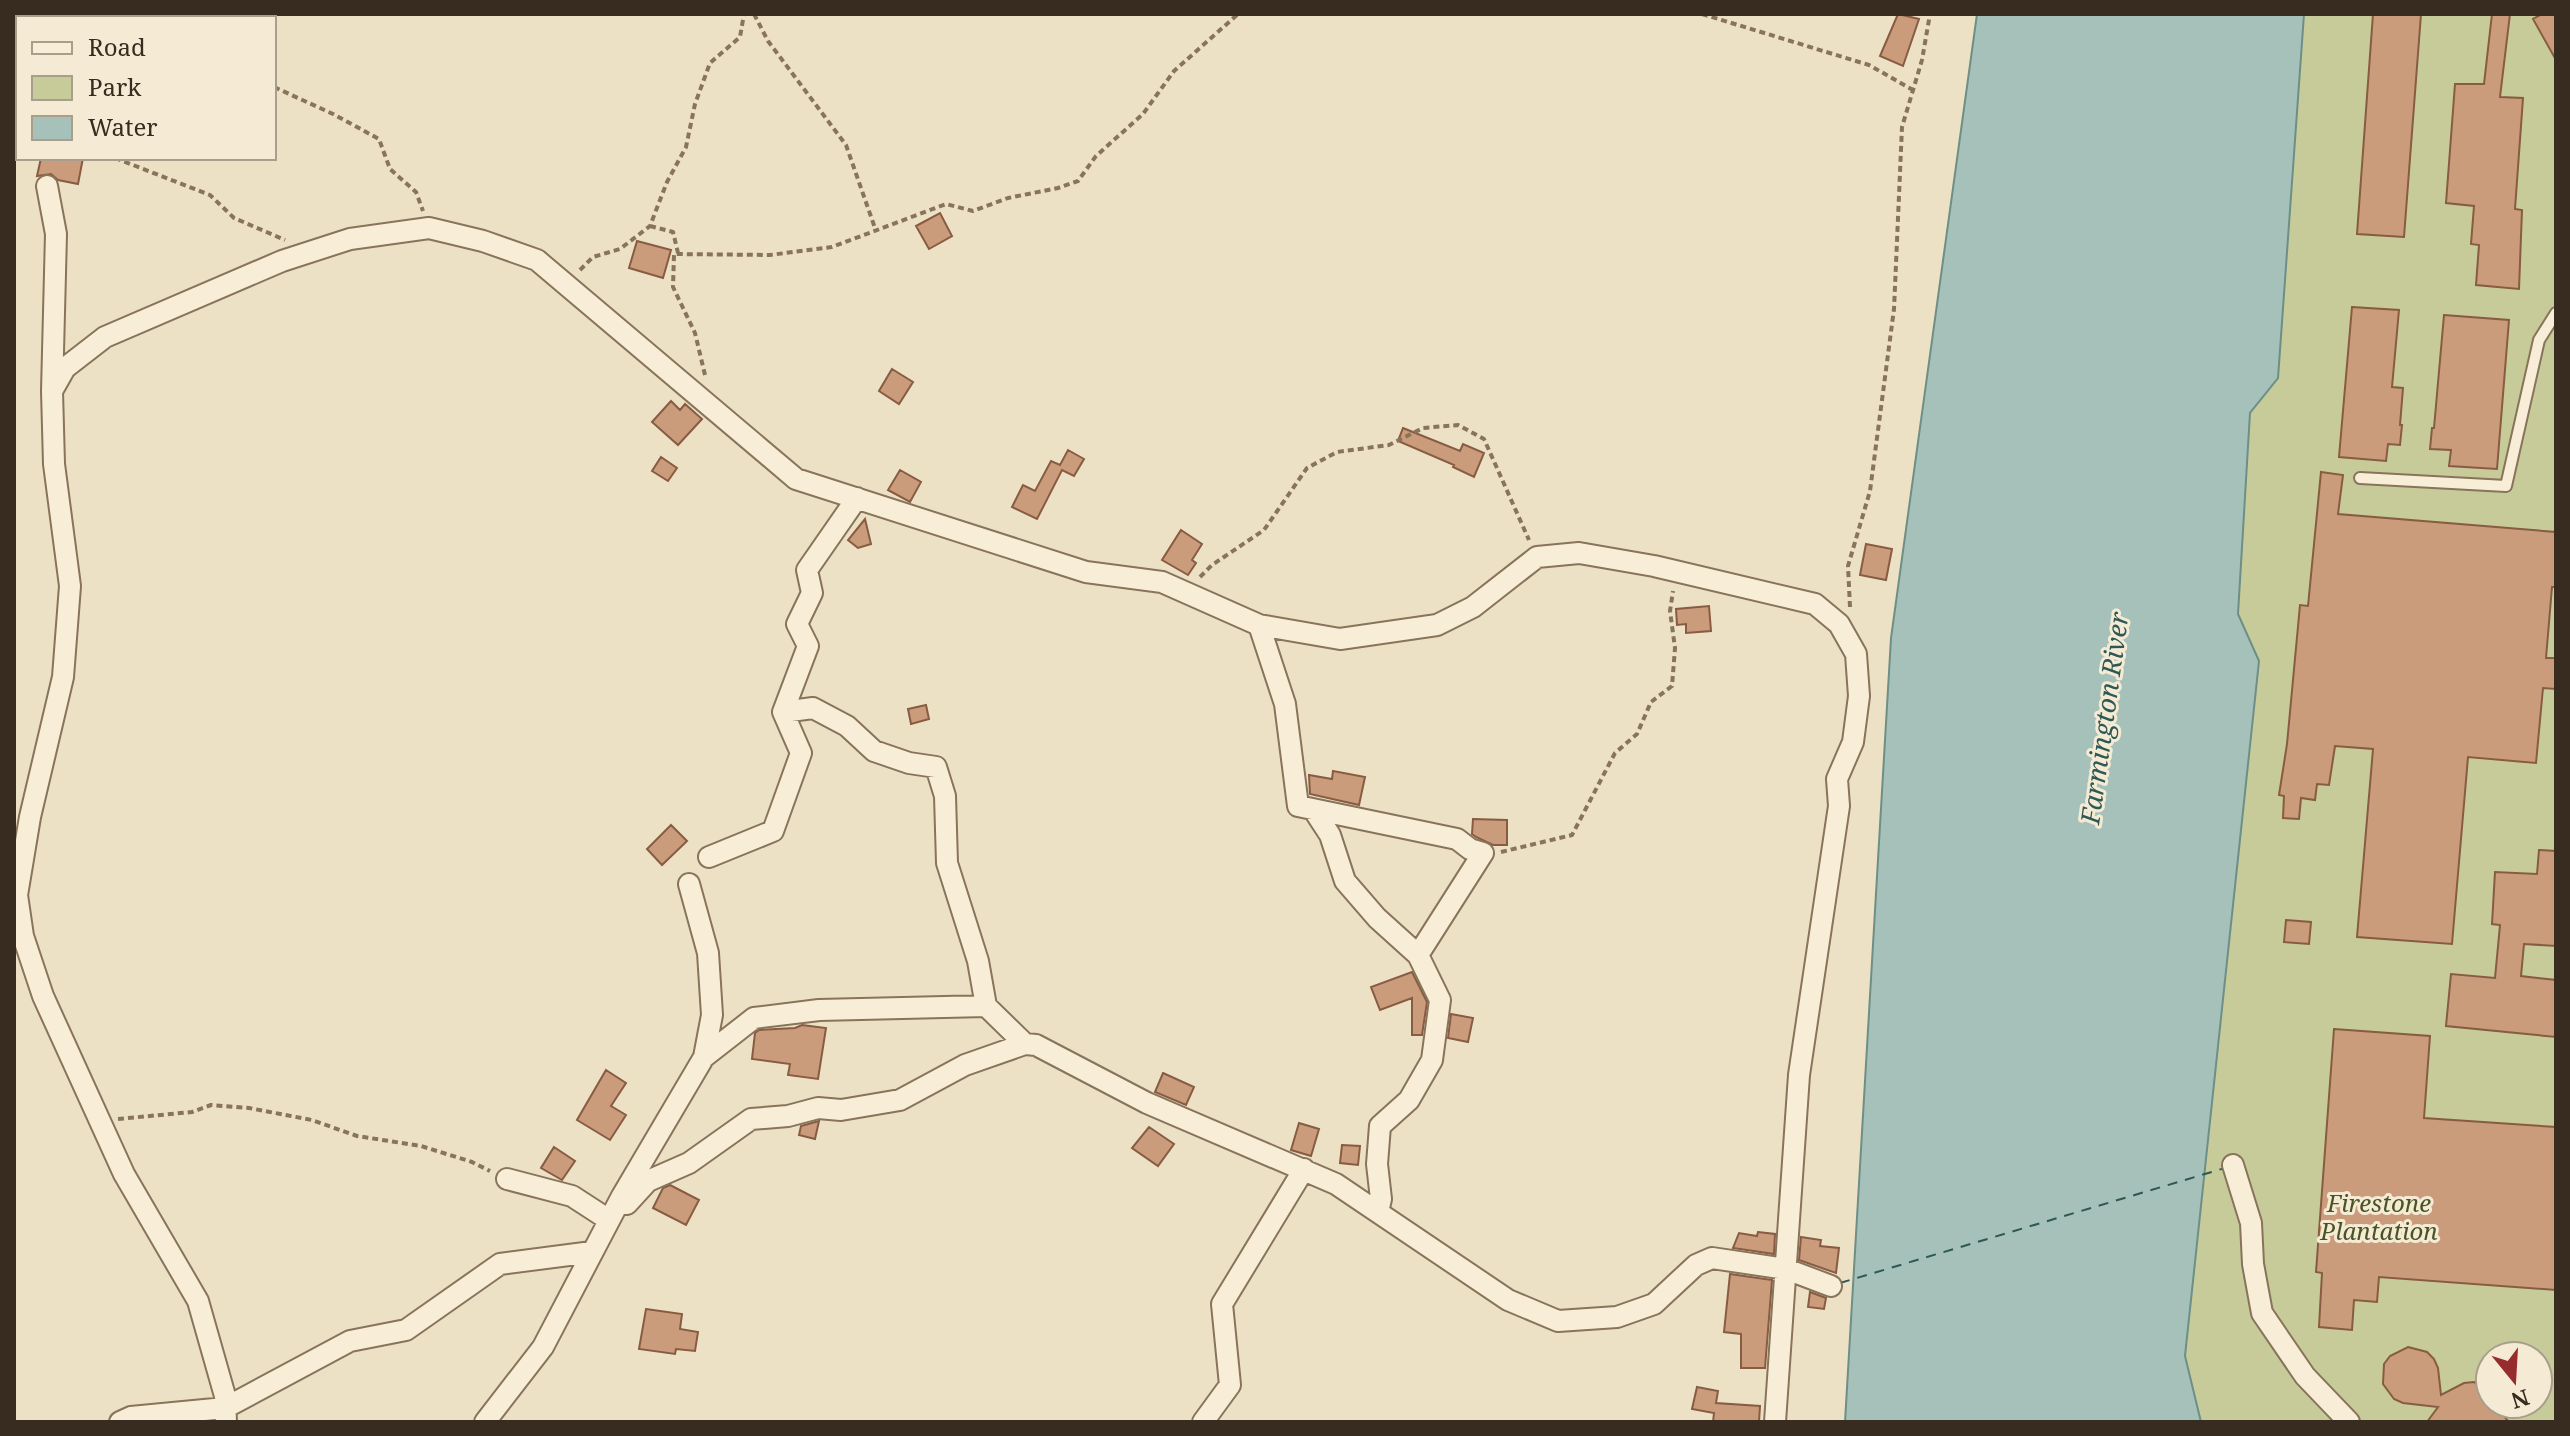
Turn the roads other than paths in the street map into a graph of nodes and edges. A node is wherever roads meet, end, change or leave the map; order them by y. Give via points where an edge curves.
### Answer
1 (47, 186) dead end
2 (2556, 313) edge
3 (52, 391) junction
4 (2360, 478) dead end
5 (857, 498) junction
6 (1259, 625) junction
7 (783, 712) junction
8 (1313, 809) junction
9 (709, 857) dead end
10 (689, 884) dead end
11 (1418, 955) junction
12 (986, 1006) junction
13 (1025, 1044) junction
14 (704, 1057) junction
15 (2233, 1165) dead end
16 (1304, 1169) junction
17 (507, 1179) road end
18 (1378, 1212) junction
19 (611, 1216) junction
20 (592, 1252) junction
21 (1786, 1269) junction
22 (1831, 1286) dead end
23 (226, 1415) edge
24 (120, 1422) edge
25 (485, 1422) edge
26 (1203, 1422) edge
27 (1775, 1422) edge
28 (2349, 1422) edge

1 - 3 street via 56,234
2 - 4 lane via 2539,340 2506,486
3 - 5 street via 65,368 105,337 282,261 350,239 429,228 537,260 796,479
3 - 23 street via 54,464 70,586 63,677 17,895 23,936 43,996 124,1174 198,1301
5 - 6 street via 1086,572 1162,582
5 - 7 street via 807,570 812,593 797,624 808,646
6 - 8 street via 1285,704 1298,806
6 - 21 street via 1340,639 1437,625 1473,607 1537,557 1579,553 1815,604 1839,624 1856,654 1859,696 1853,742 1837,779 1839,806 1799,1075
7 - 9 street via 801,753 773,831
7 - 12 street via 813,708 847,726 874,751 936,767 945,796 947,863 978,961
8 - 11 street via 1330,835 1345,881
8 - 11 street via 1457,839 1483,853
10 - 14 street via 708,953 712,1015
11 - 18 street via 1440,1000 1432,1060 1409,1100 1380,1126
12 - 13 street
12 - 14 street via 819,1010 754,1018
13 - 16 street
13 - 19 street via 965,1065 900,1100 751,1119 689,1163 648,1181
14 - 19 street
15 - 28 street via 2251,1223 2262,1313 2305,1376
16 - 18 street
16 - 26 street via 1222,1304 1230,1385
17 - 19 street via 572,1196
18 - 21 street via 1508,1300 1558,1321 1617,1317 1654,1304 1696,1265 1712,1258
19 - 20 street
20 - 23 street via 500,1264 406,1330 350,1341
20 - 25 street via 543,1347
21 - 22 street
21 - 27 street
23 - 24 street via 131,1417

